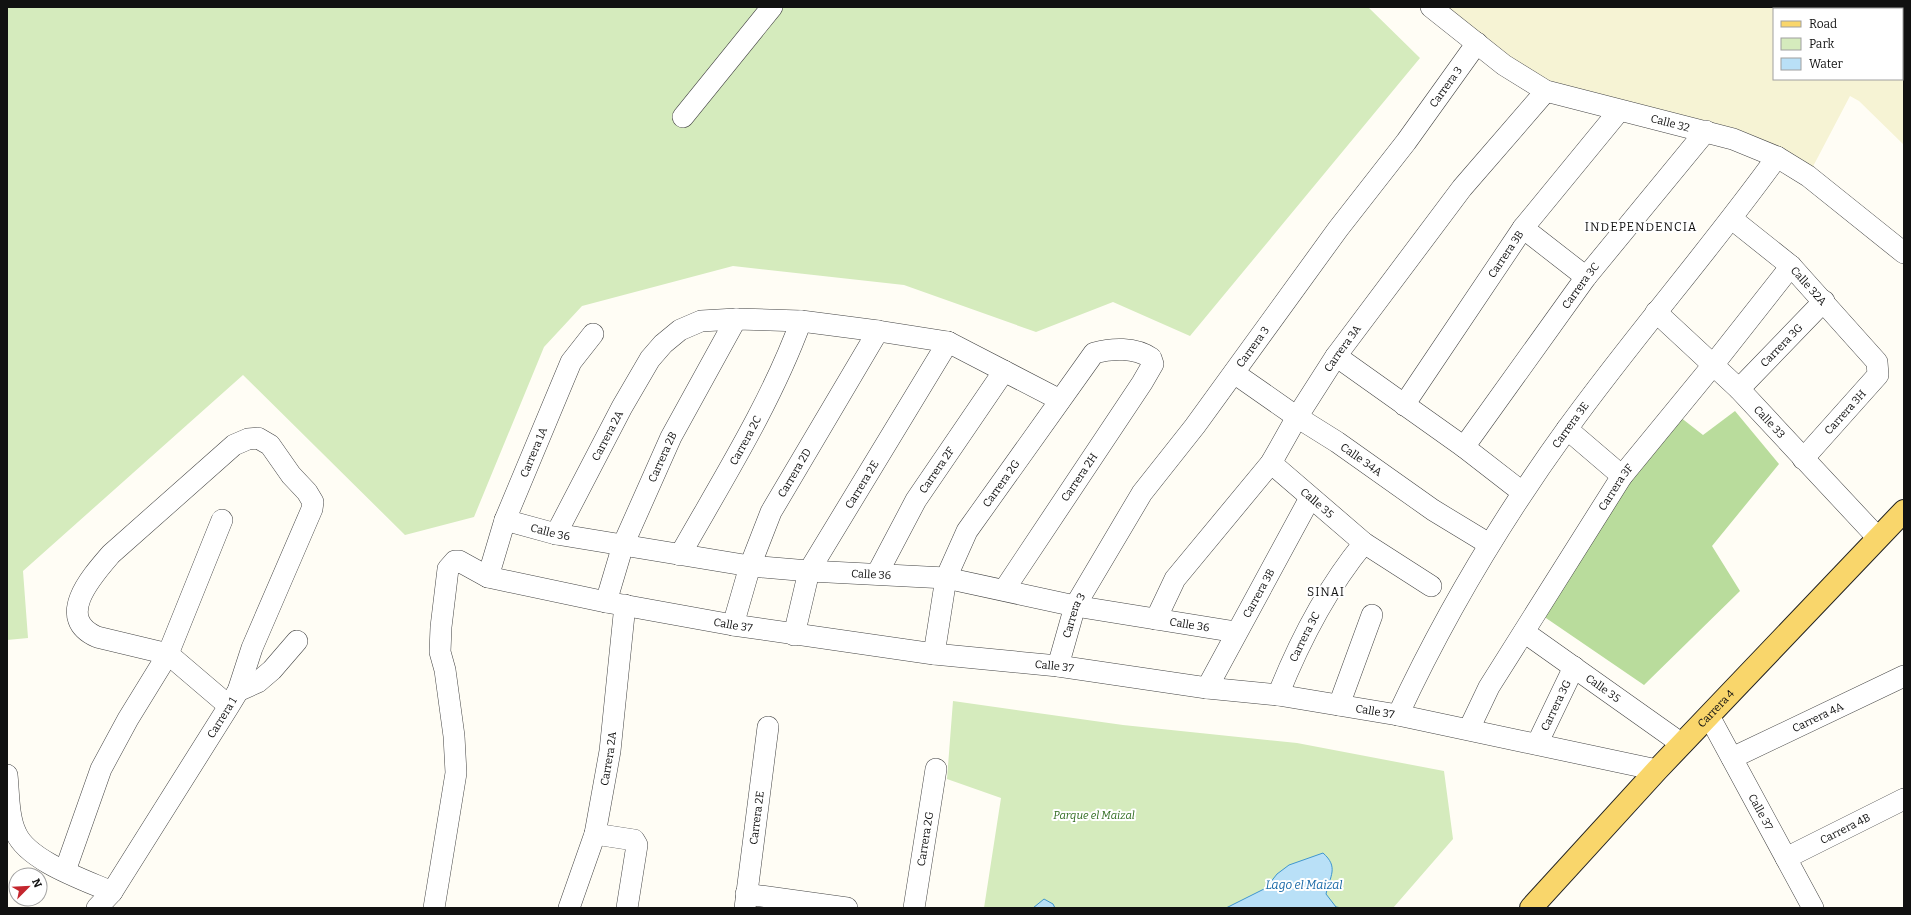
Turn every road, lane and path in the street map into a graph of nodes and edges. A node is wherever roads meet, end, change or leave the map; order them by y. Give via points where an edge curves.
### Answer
1 (772, 7) edge
2 (1431, 7) edge
3 (1477, 43) junction
4 (1546, 90) junction
5 (1619, 111) junction
6 (683, 117) dead end
7 (1706, 132) junction
8 (1777, 158) junction
9 (1732, 219) junction
10 (1523, 228) junction
11 (1904, 253) edge
12 (1791, 266) junction
13 (1586, 277) junction
14 (1824, 301) junction
15 (1656, 312) junction
16 (736, 319) junction
17 (801, 321) junction
18 (878, 331) junction
19 (593, 334) dead end
20 (948, 342) junction
21 (1336, 356) junction
22 (1877, 362) joint
23 (1153, 364) joint
24 (1713, 365) junction
25 (1004, 371) junction
26 (1234, 373) junction
27 (1739, 389) junction
28 (1060, 400) junction
29 (1404, 405) junction
30 (1297, 417) junction
31 (1567, 429) junction
32 (1464, 446) junction
33 (1803, 459) junction
34 (1271, 463) junction
35 (1622, 476) junction
36 (1522, 492) junction
37 (1310, 498) junction
38 (1904, 511) edge
39 (222, 520) dead end
40 (506, 520) junction
41 (556, 534) junction
42 (1878, 538) junction
43 (1364, 543) junction
44 (1489, 544) junction
45 (623, 545) junction
46 (680, 555) junction
47 (750, 566) junction
48 (809, 571) junction
49 (877, 574) junction
50 (488, 577) junction
51 (946, 578) junction
52 (1431, 586) dead end
53 (1004, 590) junction
54 (616, 603) junction
55 (1075, 606) junction
56 (1372, 615) dead end
57 (1156, 619) junction
58 (733, 625) junction
59 (1236, 632) junction
60 (1524, 632) junction
61 (794, 635) junction
62 (297, 641) dead end
63 (168, 654) junction
64 (934, 654) junction
65 (1058, 666) junction
66 (1574, 667) junction
67 (1904, 676) edge
68 (1207, 688) junction
69 (1278, 695) junction
70 (233, 698) junction
71 (1339, 705) junction
72 (1398, 715) junction
73 (1709, 716) junction
74 (768, 727) dead end
75 (1469, 729) junction
76 (1537, 744) junction
77 (1682, 744) junction
78 (1732, 758) junction
79 (936, 769) dead end
80 (1657, 770) junction
81 (7, 775) edge
82 (1904, 799) edge
83 (595, 834) junction
84 (1786, 858) junction
85 (65, 871) junction
86 (112, 892) junction
87 (745, 901) edge
88 (97, 908) edge
89 (434, 908) edge
90 (569, 908) edge
91 (627, 908) edge
92 (847, 908) edge
93 (914, 908) edge
94 (1531, 908) edge
95 (1813, 908) edge

1 - 6 street
2 - 3 street, Calle 32
3 - 4 street, Calle 32 via 1504,65
3 - 26 street, Carrera 3
4 - 5 street, Calle 32
4 - 21 street, Carrera 3A via 1462,188
5 - 7 street, Calle 32
5 - 10 street, Carrera 3B
7 - 8 street, Calle 32 via 1733,139
7 - 13 street, Carrera 3C
8 - 9 street, Carrera 3E
8 - 11 street, Calle 32 via 1808,176
9 - 12 street, Calle 32A
9 - 15 street, Carrera 3E
10 - 13 street
10 - 29 street, Carrera 3B
12 - 14 street, Calle 32A
12 - 24 street, Carrera 3F
13 - 32 street, Carrera 3C
14 - 22 street, Calle 32A
14 - 27 street, Carrera 3G
15 - 24 street, Calle 33
15 - 31 street, Carrera 3E
16 - 17 street, Carrera 2A
16 - 41 street, Carrera 2A via 701,321 680,330 650,359
16 - 45 street, Carrera 2B via 671,437
17 - 18 street, Carrera 2A
17 - 46 street, Carrera 2C via 787,359 769,396
18 - 20 street, Carrera 2A
18 - 47 street, Carrera 2D via 771,512
19 - 40 street, Carrera 1A via 571,362
20 - 25 street, Carrera 2A
20 - 48 street, Carrera 2E
21 - 29 street
21 - 30 street, Carrera 3A
22 - 33 street, Carrera 3H via 1878,375
23 - 28 street, Carrera 2G via 1146,354 1120,349 1094,353
23 - 53 street, Carrera 2H
24 - 27 street, Calle 33
24 - 35 street, Carrera 3F
25 - 28 street, Carrera 2A
25 - 49 street, Carrera 2F via 916,500
26 - 30 street, Calle 34A
26 - 55 street, Carrera 3 via 1142,493
27 - 33 street, Calle 33
28 - 51 street, Carrera 2G via 967,531
29 - 32 street
30 - 34 street, Carrera 3A
30 - 44 street, Calle 34A
31 - 35 street
31 - 36 street, Carrera 3E
32 - 36 street
33 - 42 street, Calle 33
34 - 37 street, Calle 35
34 - 57 street, Carrera 3A via 1175,578
35 - 60 street, Carrera 3F
36 - 44 street, Carrera 3E
37 - 43 street, Calle 35
37 - 59 street, Carrera 3B
38 - 42 main road, Carrera 4
39 - 63 street
40 - 41 street, Calle 36
40 - 50 street, Carrera 1A
41 - 45 street, Calle 36
42 - 73 main road, Carrera 4
43 - 52 street, Calle 35
43 - 69 street, Carrera 3C via 1320,604 1293,656
44 - 72 street, Carrera 3E via 1441,629
45 - 46 street, Calle 36
45 - 54 street, Carrera 2B
46 - 47 street, Calle 36
47 - 48 street, Calle 36
47 - 58 street, Carrera 2D
48 - 49 street, Calle 36
48 - 61 street, Carrera 2E
49 - 51 street, Calle 36
50 - 54 street, Calle 37
50 - 89 street, Calle 37 via 455,560 448,569 440,652 454,736 456,773
51 - 53 street, Calle 36
51 - 64 street, Carrera 2G
53 - 55 street, Calle 36
54 - 58 street, Calle 37
54 - 83 street, Carrera 2A via 610,751
55 - 57 street, Calle 36
55 - 65 street, Carrera 3
56 - 71 street
57 - 59 street, Calle 36
58 - 61 street, Calle 37
59 - 68 street, Carrera 3B
60 - 66 street, Calle 35
60 - 75 street, Carrera 3F via 1490,687
61 - 64 street, Calle 37
62 - 70 street via 272,670
63 - 70 street
63 - 70 street, Carrera 1 via 86,632 81,626 77,612 80,595 111,554 234,446 248,439 258,438 270,445 306,492 312,502 312,509
63 - 85 street via 101,768
64 - 65 street, Calle 37
65 - 68 street, Calle 37
66 - 76 street, Carrera 3G
66 - 77 street, Calle 35
67 - 78 street, Carrera 4A
68 - 69 street, Calle 37
69 - 71 street, Calle 37
70 - 86 street, Carrera 1
71 - 72 street, Calle 37
72 - 75 street, Calle 37
73 - 77 main road, Carrera 4
73 - 78 street, Calle 37
74 - 87 street, Carrera 2E
75 - 76 street, Calle 37
76 - 80 street, Calle 37
77 - 80 main road, Carrera 4
78 - 84 street, Calle 37
79 - 93 street, Carrera 2G
80 - 94 main road, Carrera 4
81 - 85 street via 16,833 24,846
82 - 84 street, Carrera 4B
83 - 90 street, Carrera 2A
83 - 91 street via 629,838 634,840 637,846
84 - 95 street, Calle 37
85 - 86 street
86 - 88 street, Carrera 1
87 - 92 street

